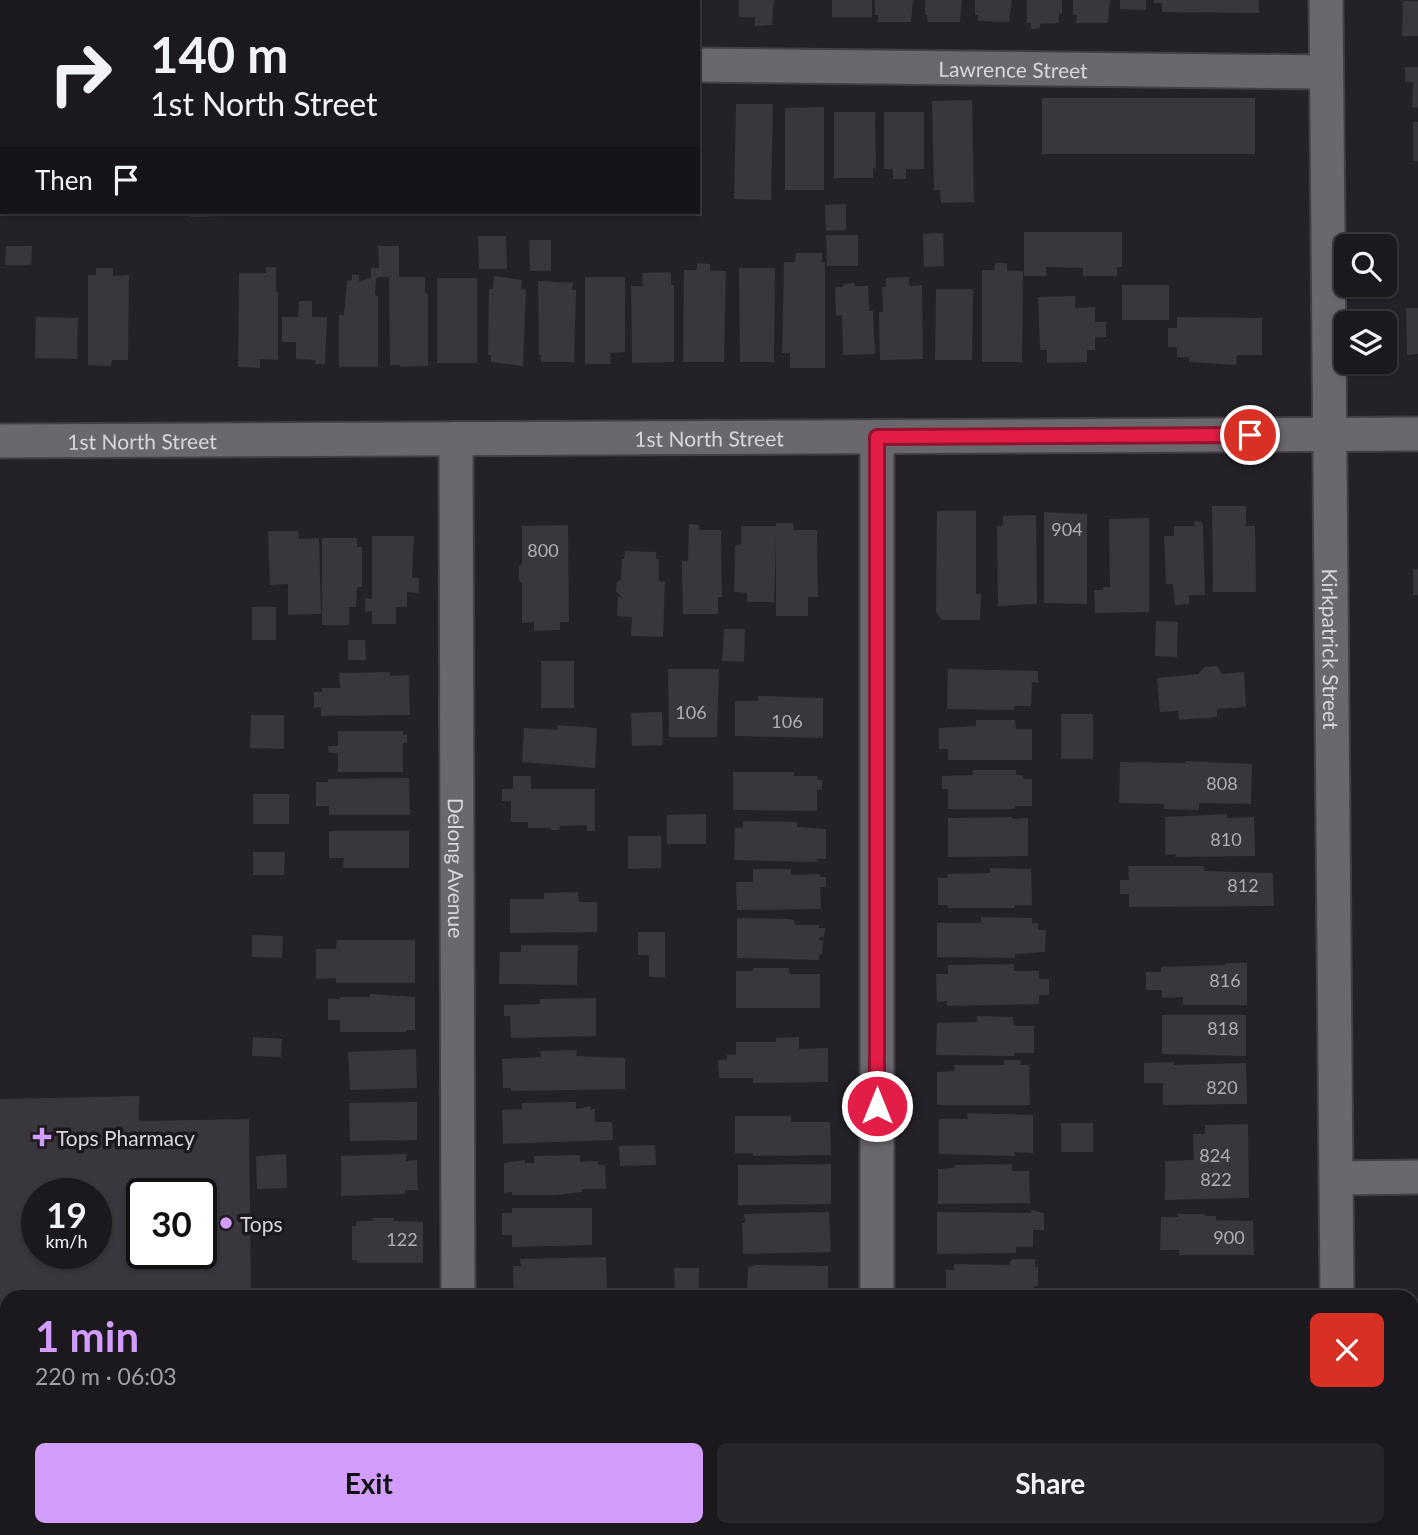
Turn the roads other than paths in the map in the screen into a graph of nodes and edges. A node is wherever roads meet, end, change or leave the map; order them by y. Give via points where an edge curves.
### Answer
1 (1326, 0) edge
2 (700, 65) edge
3 (1326, 72) junction
4 (1330, 434) junction
5 (1418, 434) edge
6 (877, 437) junction
7 (456, 439) junction
8 (0, 441) edge
9 (1418, 1177) edge
10 (1338, 1178) junction
11 (458, 1290) edge
12 (877, 1290) edge
13 (1338, 1290) edge

1 - 3 street, Kirkpatrick Street
2 - 3 street, Lawrence Street
3 - 4 street, Kirkpatrick Street
4 - 5 street, 1st North Street
4 - 6 street, 1st North Street
4 - 10 street, Kirkpatrick Street
6 - 7 street, 1st North Street
6 - 12 street
7 - 8 street, 1st North Street
7 - 11 street, Delong Avenue
9 - 10 street
10 - 13 street, Kirkpatrick Street

